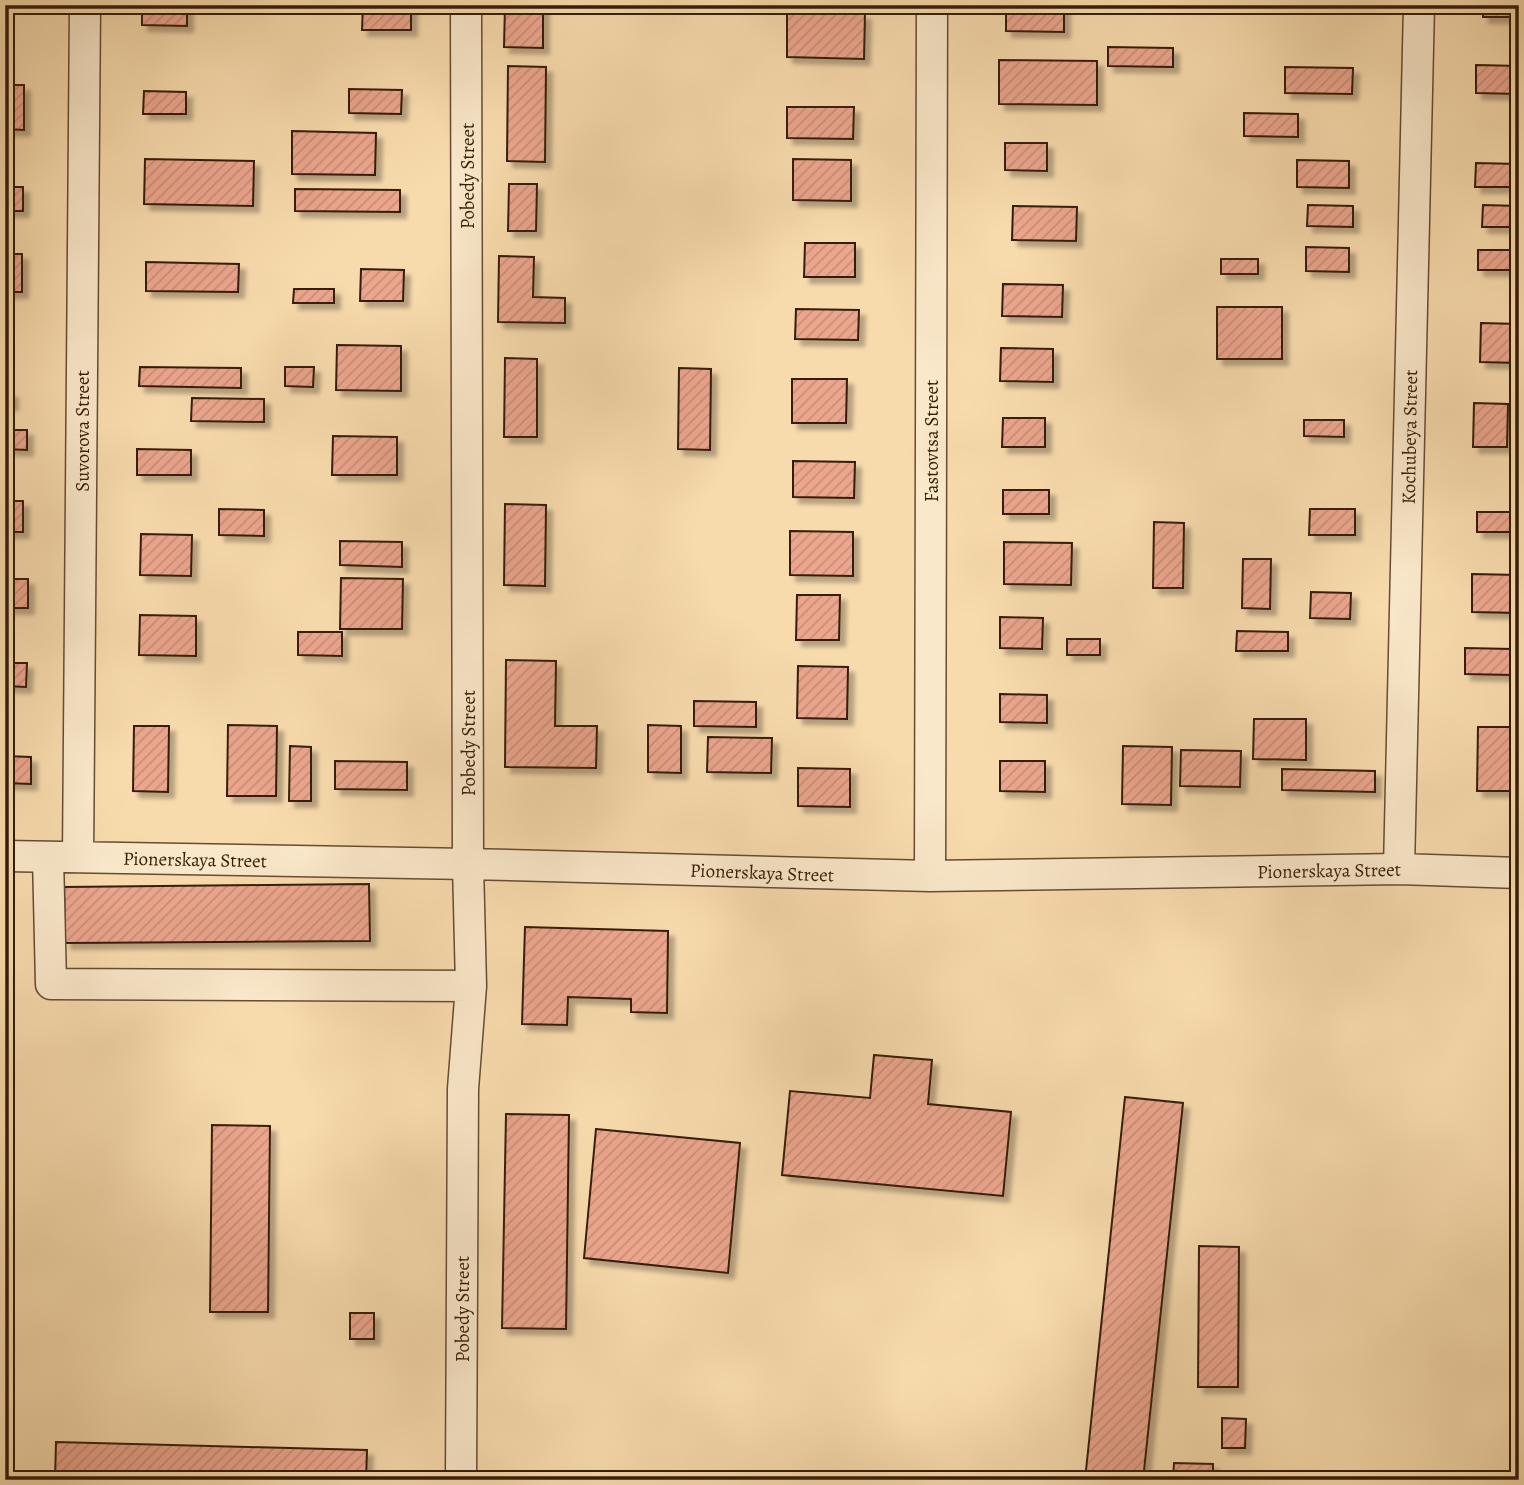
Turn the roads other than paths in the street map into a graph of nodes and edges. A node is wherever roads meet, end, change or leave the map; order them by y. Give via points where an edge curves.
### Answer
1 (85, 5) edge
2 (466, 5) edge
3 (932, 5) edge
4 (1419, 5) edge
5 (5, 856) edge
6 (48, 857) junction
7 (78, 857) junction
8 (468, 864) junction
9 (1399, 869) junction
10 (1519, 873) edge
11 (930, 876) junction
12 (471, 986) junction
13 (461, 1480) edge

1 - 7 street, Suvorova Street
2 - 8 street, Pobedy Street
3 - 11 street, Fastovtsa Street
4 - 9 street, Kochubeya Street
5 - 6 street, Pionerskaya Street
6 - 7 street, Pionerskaya Street
6 - 12 street via 51,984
7 - 8 street, Pionerskaya Street
8 - 11 street, Pionerskaya Street
8 - 12 street, Pobedy Street
9 - 10 street, Pionerskaya Street
9 - 11 street, Pionerskaya Street
12 - 13 street, Pobedy Street via 463,1089

